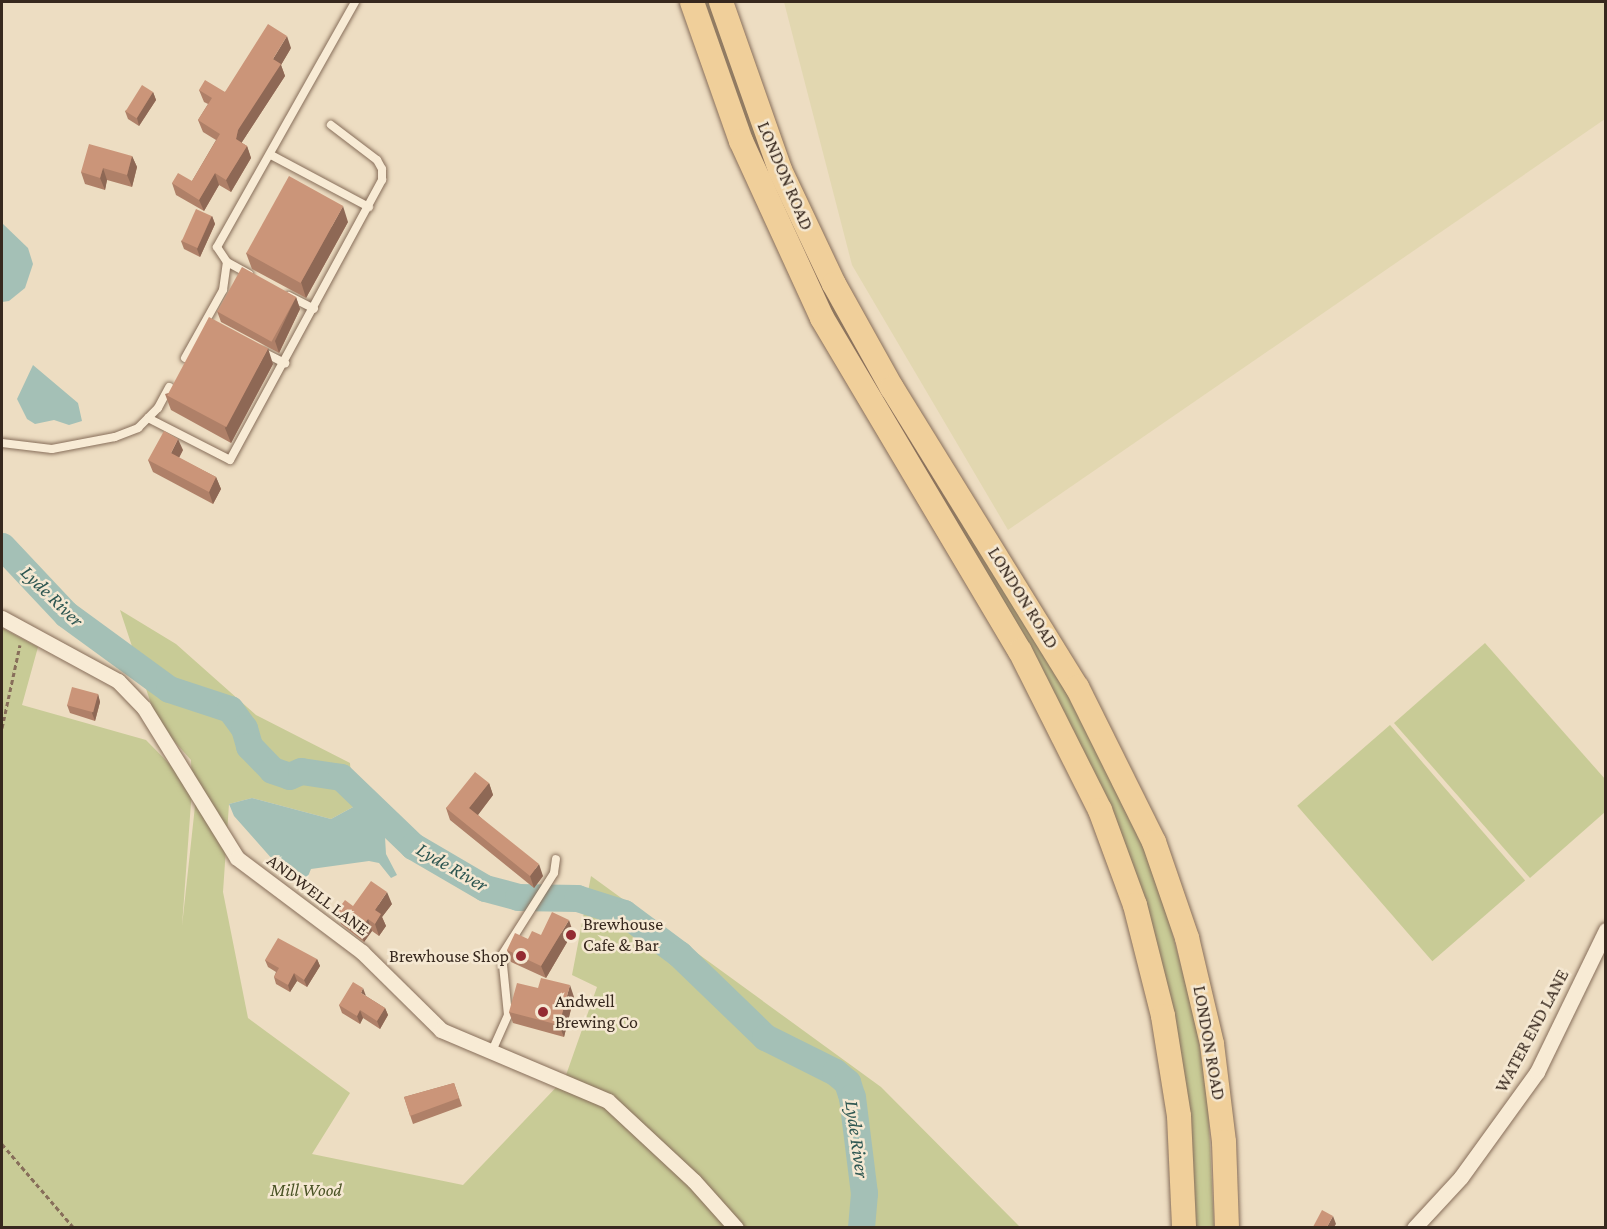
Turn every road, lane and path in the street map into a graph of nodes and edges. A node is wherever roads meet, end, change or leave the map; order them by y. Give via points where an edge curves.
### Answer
1 (355, 2) edge
2 (692, 2) edge
3 (721, 2) edge
4 (331, 125) dead end
5 (271, 155) junction
6 (369, 207) junction
7 (227, 262) junction
8 (256, 278) edge
9 (275, 288) edge
10 (314, 309) junction
11 (206, 321) junction
12 (216, 327) edge
13 (255, 348) edge
14 (285, 363) junction
15 (179, 370) edge
16 (174, 379) edge
17 (148, 418) junction
18 (2, 443) edge
19 (2, 618) edge
20 (23, 632) junction
21 (2, 728) edge
22 (556, 859) dead end
23 (1605, 930) edge
24 (492, 1051) junction
25 (2, 1144) edge
26 (74, 1227) edge
27 (736, 1227) edge
28 (1184, 1227) edge
29 (1227, 1227) edge
30 (1414, 1227) edge

1 - 5 lane
2 - 28 main road, LONDON ROAD via 741,141 812,298 861,388 1020,651 1100,810 1135,905 1163,1016 1179,1116
3 - 29 main road, LONDON ROAD via 780,170 834,284 892,388 1077,687 1154,842 1187,938 1212,1044 1224,1142
4 - 6 lane via 377,160 382,169
5 - 6 lane
5 - 7 lane via 217,247
6 - 10 lane
7 - 8 lane
7 - 11 lane via 223,290
9 - 10 lane
10 - 14 lane
11 - 12 lane
11 - 15 lane
13 - 14 lane
14 - 17 lane via 230,460
16 - 17 lane
17 - 18 lane via 138,428 76,447 52,449
19 - 20 street, ANDWELL LANE
20 - 21 path
20 - 24 street, ANDWELL LANE via 118,681 144,708 237,858 362,952 441,1030
22 - 24 lane via 555,873 524,915 502,955 508,1015
23 - 30 street, WATER END LANE via 1537,1072 1483,1149
24 - 27 street, ANDWELL LANE via 608,1101 694,1181
25 - 26 path

